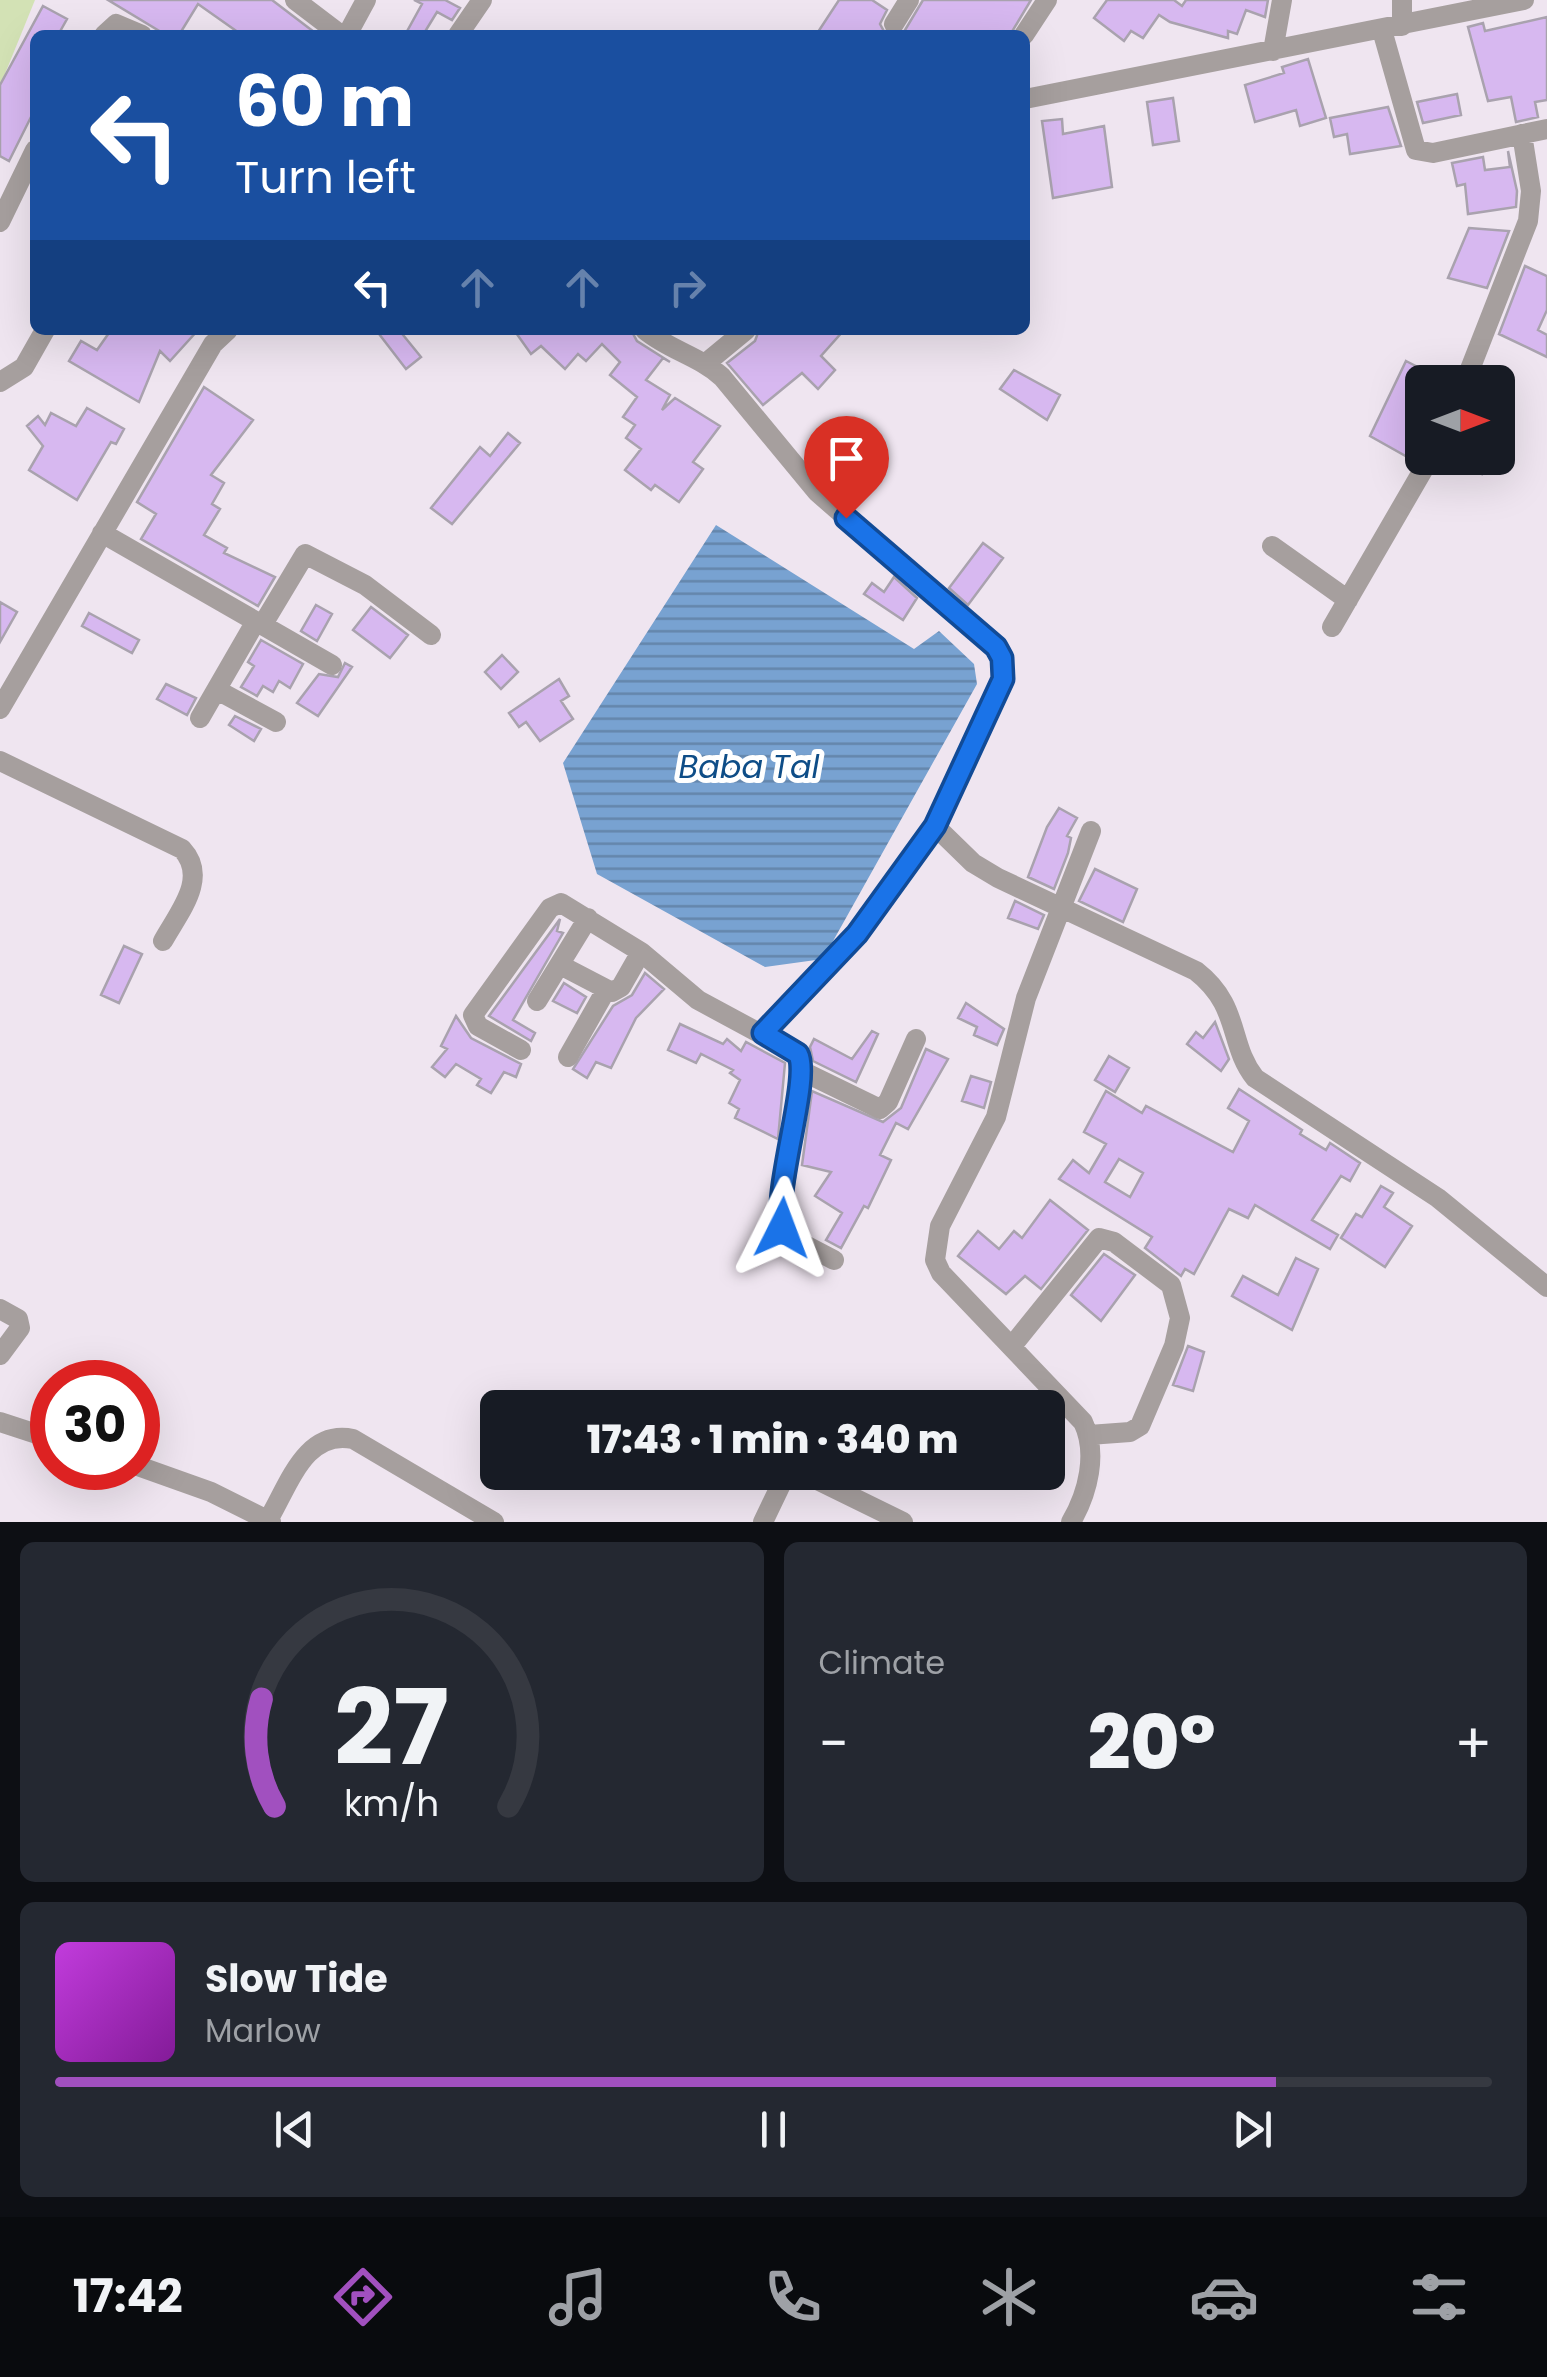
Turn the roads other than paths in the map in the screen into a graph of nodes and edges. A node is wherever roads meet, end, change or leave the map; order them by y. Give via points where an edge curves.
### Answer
1 (295, 0) edge
2 (366, 0) edge
3 (482, 0) edge
4 (910, 0) edge
5 (1047, 0) edge
6 (1282, 0) edge
7 (1402, 0) edge
8 (1524, 0) edge
9 (894, 24) dead end
10 (1392, 28) junction
11 (337, 30) edge
12 (347, 30) edge
13 (461, 30) edge
14 (1027, 30) edge
15 (1273, 50) junction
16 (1030, 98) edge
17 (1547, 129) edge
18 (1522, 134) junction
19 (30, 160) edge
20 (0, 222) edge
21 (42, 335) edge
22 (222, 335) edge
23 (653, 335) edge
24 (740, 335) edge
25 (706, 362) junction
26 (1472, 365) edge
27 (0, 382) edge
28 (1420, 475) edge
29 (102, 533) junction
30 (1272, 546) dead end
31 (1348, 600) junction
32 (259, 622) junction
33 (1332, 627) dead end
34 (431, 635) dead end
35 (332, 665) dead end
36 (216, 690) junction
37 (0, 710) edge
38 (200, 718) dead end
39 (276, 722) dead end
40 (0, 761) edge
41 (935, 826) junction
42 (1091, 831) dead end
43 (1062, 906) junction
44 (588, 918) junction
45 (162, 941) dead end
46 (641, 952) junction
47 (562, 966) junction
48 (606, 990) junction
49 (536, 1001) dead end
50 (763, 1033) junction
51 (916, 1039) dead end
52 (521, 1050) dead end
53 (568, 1056) dead end
54 (802, 1071) junction
55 (834, 1260) dead end
56 (1547, 1287) edge
57 (0, 1309) edge
58 (1012, 1346) junction
59 (0, 1355) edge
60 (0, 1422) edge
61 (30, 1432) edge
62 (1089, 1436) junction
63 (160, 1474) edge
64 (778, 1490) edge
65 (838, 1490) edge
66 (270, 1521) edge
67 (494, 1522) edge
68 (763, 1522) edge
69 (903, 1522) edge
70 (1071, 1522) edge

1 - 11 street
2 - 12 street
3 - 13 street
4 - 9 street
5 - 14 street
6 - 15 street
7 - 10 street
8 - 10 street
10 - 15 street
10 - 18 street via 1416,150 1432,153
15 - 16 street
17 - 18 street
18 - 26 street via 1528,220
19 - 20 street
21 - 27 street via 24,366
22 - 29 street
23 - 25 street
24 - 25 street
25 - 41 street via 817,492 1002,658 1003,679
28 - 31 street
29 - 32 street
29 - 37 street
30 - 31 street
31 - 33 street
32 - 34 street via 305,554 365,586
32 - 35 street
32 - 36 street
36 - 38 street
36 - 39 street
40 - 45 street via 182,848 191,859 193,885
41 - 43 street via 973,864
41 - 50 street via 857,934
42 - 43 street
43 - 56 street via 1196,970 1220,994 1255,1078 1438,1198
43 - 58 street via 1026,998 996,1117 935,1244 941,1272
44 - 46 street
44 - 47 street
44 - 52 street via 561,903 550,908 476,1010 473,1021
46 - 48 street via 621,987
46 - 50 street via 698,1000
47 - 48 street
47 - 49 street
48 - 53 street
50 - 54 street via 798,1054
51 - 54 street via 880,1109
54 - 55 street via 780,1220 788,1236
57 - 59 street via 18,1319 20,1328
58 - 62 street
58 - 62 street via 1099,1238 1171,1285 1180,1318 1148,1415 1130,1432
60 - 61 street
62 - 70 street via 1087,1485
63 - 66 street
64 - 68 street
65 - 69 street
66 - 67 street via 312,1445 338,1436

